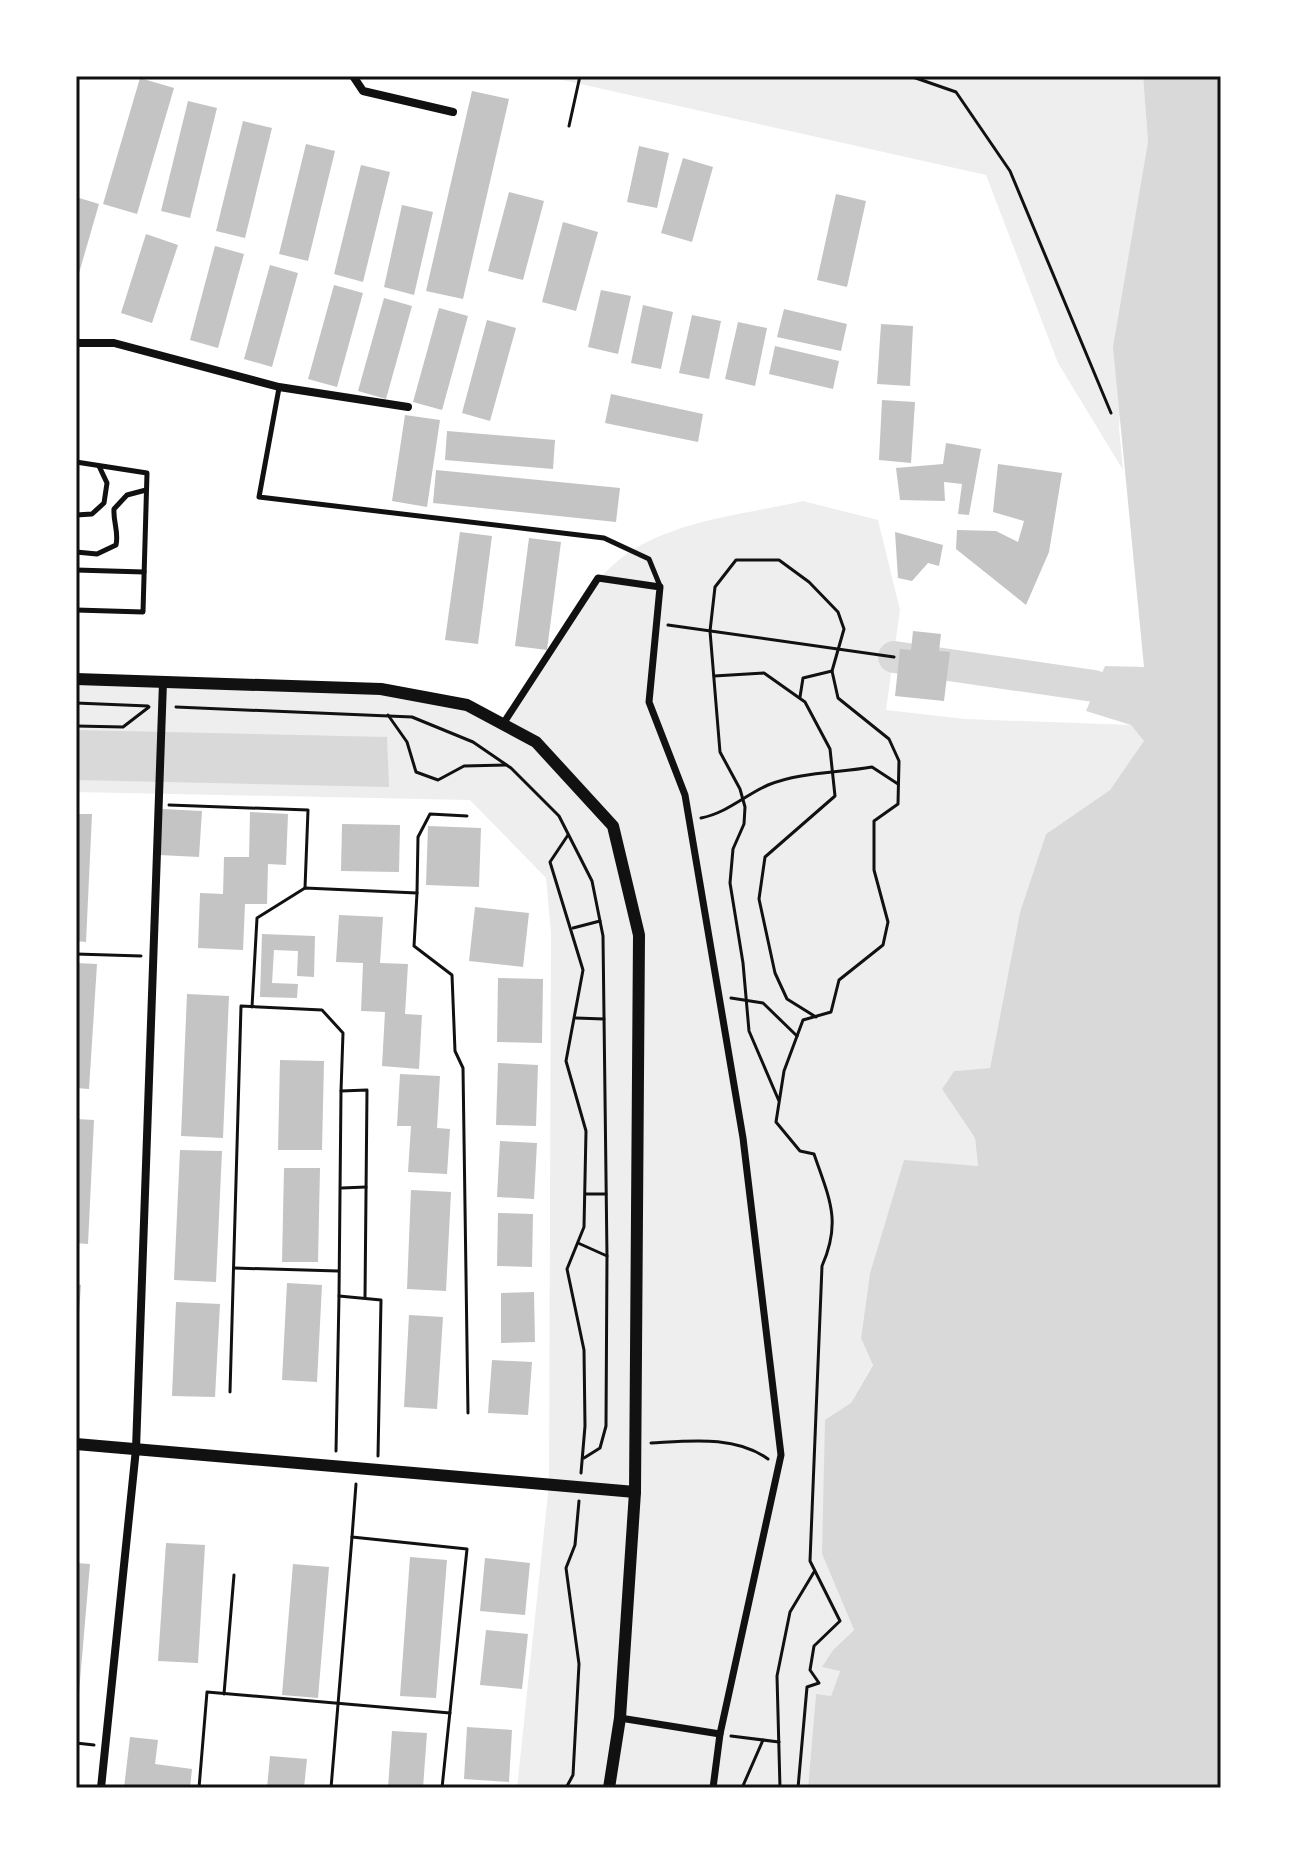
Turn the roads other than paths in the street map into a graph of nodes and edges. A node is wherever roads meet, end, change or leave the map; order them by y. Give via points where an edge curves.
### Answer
1 (353, 76) edge
2 (453, 112) dead end
3 (76, 343) edge
4 (279, 387) junction
5 (408, 407) dead end
6 (76, 462) edge
7 (99, 466) junction
8 (146, 490) junction
9 (76, 515) edge
10 (76, 552) edge
11 (76, 570) edge
12 (144, 572) junction
13 (660, 587) junction
14 (76, 610) edge
15 (76, 679) edge
16 (163, 687) junction
17 (503, 724) junction
18 (76, 1444) edge
19 (136, 1449) junction
20 (635, 1492) junction
21 (620, 1718) junction
22 (720, 1734) junction
23 (101, 1788) edge
24 (609, 1788) edge
25 (713, 1788) edge

1 - 2 street via 363,91
3 - 4 street via 114,343
4 - 5 street
4 - 13 lane via 259,497 604,538 649,559
6 - 7 lane
7 - 8 lane via 147,473
7 - 9 lane via 107,483 104,503 92,514
8 - 10 lane via 127,495 114,509 116,545 97,554
8 - 12 lane
11 - 12 lane
12 - 14 lane via 143,612
13 - 17 street via 598,578
13 - 22 street via 649,702 685,795 743,1138 781,1455
15 - 16 street
16 - 17 street via 381,689 467,705
16 - 19 street
17 - 20 street via 536,742 613,826 639,935
18 - 19 street
19 - 20 street
19 - 23 street
20 - 21 street
21 - 22 street
21 - 24 street
22 - 25 street

